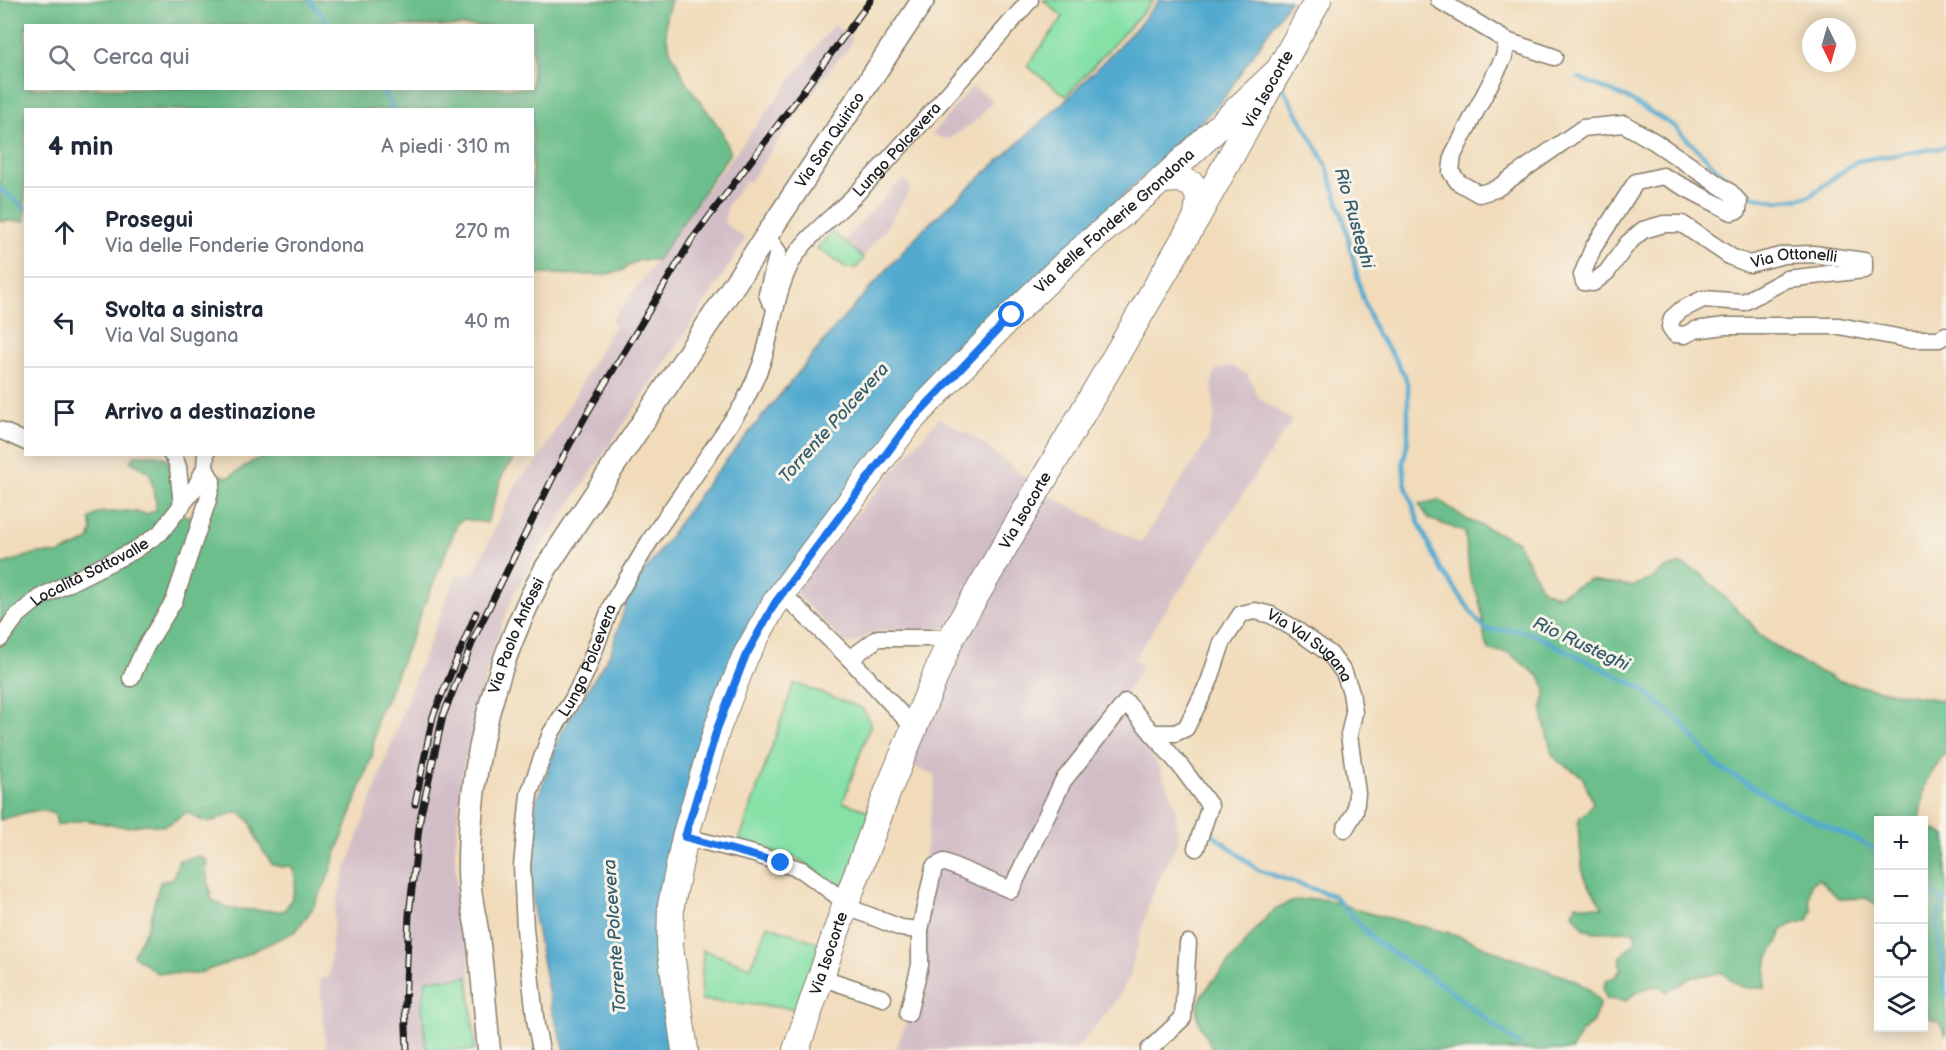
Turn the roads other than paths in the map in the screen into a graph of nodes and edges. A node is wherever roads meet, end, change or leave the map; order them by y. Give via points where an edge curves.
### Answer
1 (923, 0) edge
2 (1030, 0) edge
3 (1318, 0) edge
4 (1439, 0) edge
5 (1507, 42) junction
6 (1554, 57) dead end
7 (1280, 69) junction
8 (1162, 180) junction
9 (1197, 217) junction
10 (764, 238) junction
11 (736, 279) joint
12 (776, 306) junction
13 (1946, 335) edge
14 (0, 430) edge
15 (24, 441) edge
16 (174, 456) edge
17 (205, 461) edge
18 (182, 506) junction
19 (783, 594) junction
20 (951, 638) junction
21 (0, 639) edge
22 (850, 659) junction
23 (131, 678) dead end
24 (913, 727) junction
25 (1152, 733) junction
26 (1345, 830) dead end
27 (685, 837) junction
28 (1196, 848) dead end
29 (845, 906) junction
30 (920, 930) junction
31 (1188, 943) dead end
32 (820, 977) junction
33 (883, 998) dead end
34 (908, 1014) dead end
35 (489, 1050) edge
36 (542, 1050) edge
37 (685, 1050) edge
38 (796, 1050) edge
39 (1149, 1050) edge

1 - 10 main road, Via San Quirico
2 - 12 street, Lungo Polcevera via 934,111 796,255 784,276
3 - 7 main road, Via Isocorte
4 - 5 street
5 - 6 street
5 - 13 street, Via Ottonelli via 1504,57 1454,154 1451,172 1458,182 1479,194 1497,189 1583,128 1624,124 1665,148 1739,202 1738,210 1732,212 1664,176 1636,182 1593,248 1582,275 1584,282 1593,283 1607,272 1643,230 1682,224 1731,257 1749,264 1784,255 1813,254 1864,261 1864,270 1787,279 1744,302 1703,299 1672,318 1670,327 1675,334 1725,326 1839,326 1907,339 1939,339
7 - 8 main road, Via delle Fonderie Grondona
7 - 9 main road, Via Isocorte
8 - 9 main road via 1179,179 1193,185 1199,197
8 - 19 main road, Via delle Fonderie Grondona via 1004,323 910,422
9 - 20 main road, Via Isocorte
10 - 11 main road, Via San Quirico
10 - 12 street, Lungo Polcevera via 778,252 767,294
11 - 35 main road, Via Paolo Anfossi via 546,568 500,669 475,779 469,857
12 - 36 street, Lungo Polcevera via 754,383 612,604 587,670 550,733 529,794 522,866 525,929
14 - 15 street
16 - 18 street
17 - 18 street, Località Sottovalle
17 - 23 street, Località Sottovalle via 212,481 185,574
18 - 21 street, Località Sottovalle via 160,533 135,550 39,598 17,616
19 - 22 street
19 - 27 main road, Via delle Fonderie Grondona via 745,657 717,729
20 - 22 street via 878,638
20 - 24 main road, Via Isocorte
22 - 24 street
24 - 29 main road, Via Isocorte
25 - 26 street, Via Val Sugana via 1175,733 1186,728 1209,682 1222,643 1241,614 1255,611 1271,615 1330,654 1344,673 1351,692 1354,713 1349,735 1357,793 1356,812
25 - 28 street via 1210,806
25 - 30 street via 1126,702 1063,781 1011,890 944,862 934,867
27 - 29 street via 802,870
27 - 37 main road, Via delle Fonderie Grondona via 671,905 670,947
29 - 30 street via 901,928
29 - 32 main road, Via Isocorte
30 - 34 street via 920,965
31 - 39 street via 1183,1018
32 - 33 street
32 - 38 main road, Via Isocorte

